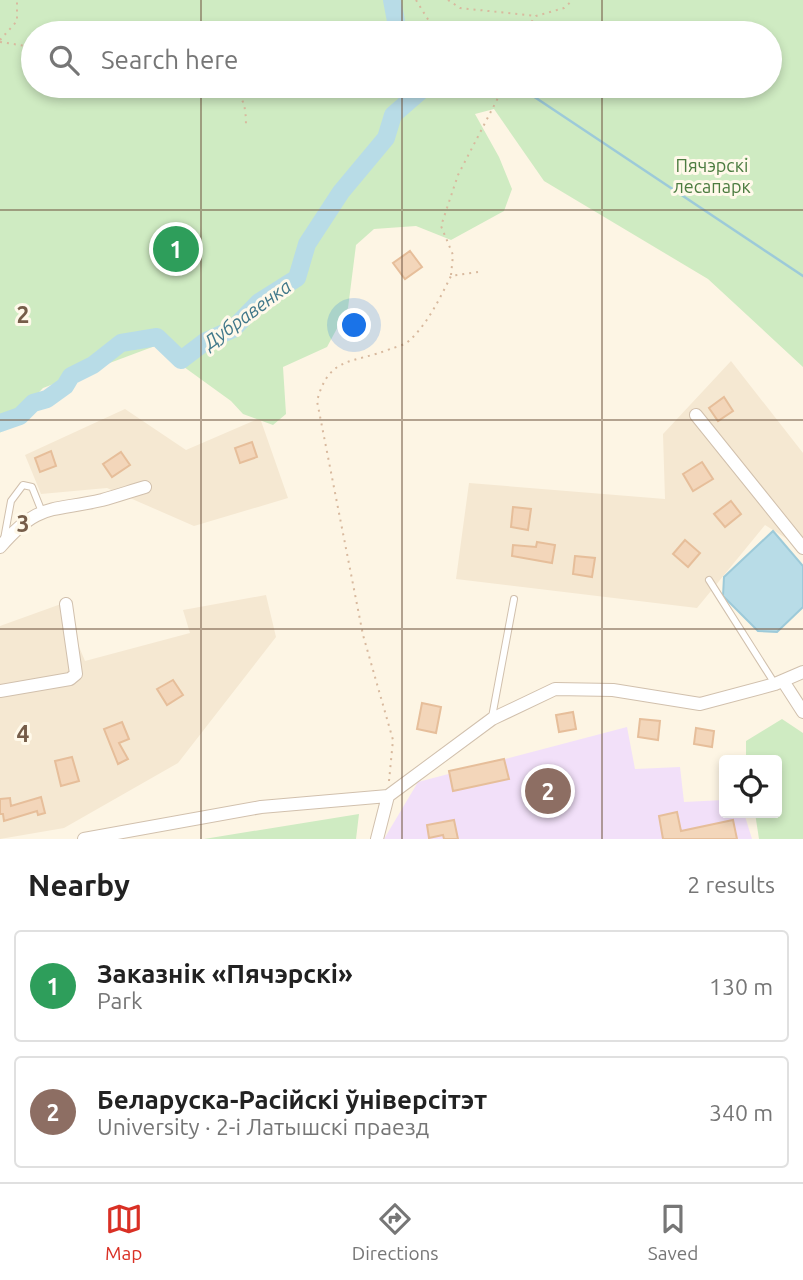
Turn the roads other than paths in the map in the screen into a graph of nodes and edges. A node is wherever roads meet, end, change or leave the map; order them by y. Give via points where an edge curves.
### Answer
1 (696, 415) dead end
2 (145, 487) dead end
3 (42, 513) junction
4 (1, 545) edge
5 (803, 548) edge
6 (709, 580) dead end
7 (514, 599) dead end
8 (66, 604) dead end
9 (803, 672) edge
10 (779, 682) junction
11 (0, 691) edge
12 (803, 712) edge
13 (492, 719) junction
14 (388, 796) junction
15 (88, 839) edge
16 (377, 839) edge

1 - 5 street
2 - 3 street
3 - 4 street via 28,519
3 - 4 lane via 32,487 23,485 10,501
6 - 10 lane
7 - 13 lane
8 - 11 street via 76,674 70,679
9 - 10 street
10 - 12 street
10 - 13 street via 700,704 613,690 555,689
13 - 14 street
14 - 15 street via 261,807
14 - 16 street

